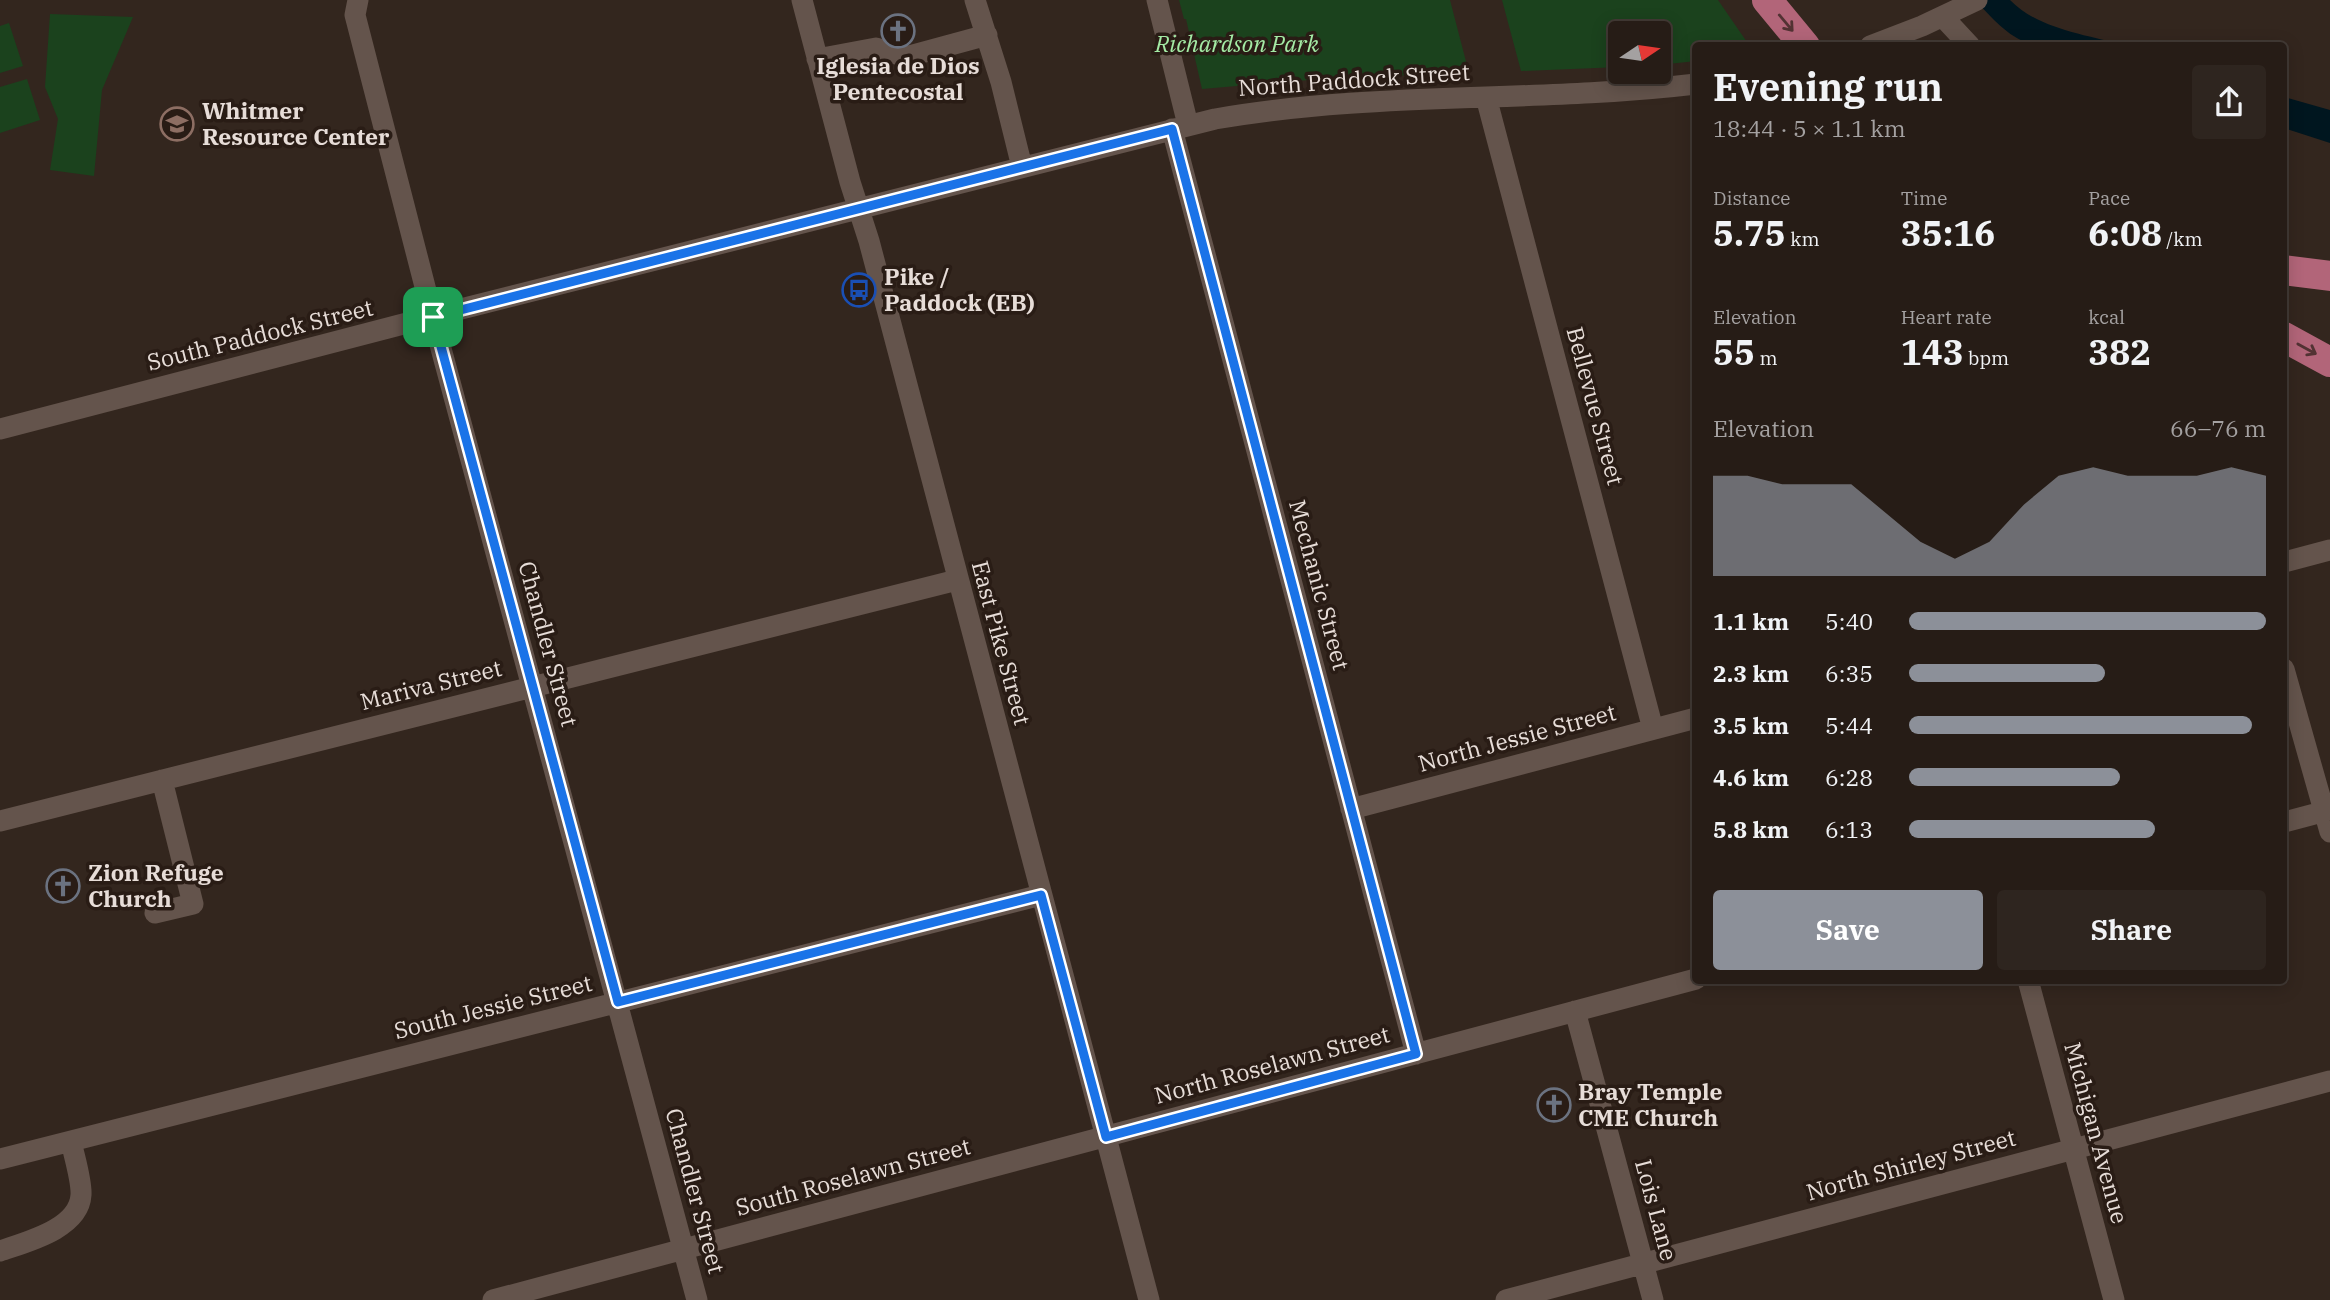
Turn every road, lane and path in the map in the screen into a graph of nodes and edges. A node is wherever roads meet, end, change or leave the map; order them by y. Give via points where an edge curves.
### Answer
1 (358, 0) edge
2 (802, 0) edge
3 (975, 0) edge
4 (1157, 0) edge
5 (1767, 0) edge
6 (1960, 9) edge
7 (987, 35) junction
8 (1802, 42) edge
9 (1880, 42) edge
10 (1969, 42) edge
11 (817, 59) junction
12 (1692, 84) edge
13 (1486, 97) junction
14 (1180, 127) junction
15 (1022, 167) junction
16 (859, 208) junction
17 (2287, 270) edge
18 (2330, 276) edge
19 (433, 317) junction
20 (2287, 339) edge
21 (2330, 362) edge
22 (0, 429) edge
23 (2330, 550) edge
24 (2287, 561) edge
25 (957, 580) junction
26 (2287, 679) edge
27 (532, 687) junction
28 (1692, 719) edge
29 (1653, 729) junction
30 (162, 780) junction
31 (1351, 809) junction
32 (2328, 818) edge
33 (0, 821) edge
34 (2287, 822) edge
35 (1041, 895) junction
36 (155, 913) dead end
37 (1692, 980) edge
38 (2029, 984) edge
39 (618, 1002) junction
40 (1575, 1011) junction
41 (1416, 1054) junction
42 (2330, 1081) edge
43 (1106, 1137) junction
44 (71, 1141) junction
45 (2073, 1149) junction
46 (0, 1159) edge
47 (684, 1249) junction
48 (0, 1251) edge
49 (1643, 1263) junction
50 (493, 1300) edge
51 (697, 1300) edge
52 (1149, 1300) edge
53 (1506, 1300) edge
54 (1653, 1300) edge
55 (2114, 1300) edge

1 - 19 street, Chandler Street via 355,15
2 - 11 street, East Pike Street
3 - 7 street
4 - 14 street, Mechanic Street
5 -> 8 highway
6 - 9 street
6 - 10 street
7 - 11 street via 906,57 876,48
7 - 15 street
11 - 16 street, East Pike Street
12 - 13 street, North Paddock Street
13 - 14 street, North Paddock Street via 1332,103 1265,110
13 - 29 street, Bellevue Street
14 - 15 street, North Paddock Street
14 - 31 street, Mechanic Street
15 - 16 street, North Paddock Street
16 - 19 street, South Paddock Street
16 - 25 street, East Pike Street
17 - 18 highway
19 - 22 street, South Paddock Street
19 - 27 street, Chandler Street
20 -> 21 highway
23 - 24 street
25 - 27 street, Mariva Street
25 - 35 street, East Pike Street
26 - 32 street
27 - 30 street, Mariva Street
27 - 39 street, Chandler Street
28 - 29 street, North Jessie Street
29 - 31 street, North Jessie Street
30 - 33 street, Mariva Street
30 - 36 street via 193,904
31 - 41 street, Mechanic Street
32 - 34 street
35 - 39 street, South Jessie Street
35 - 43 street, East Pike Street
37 - 40 street, North Roselawn Street
38 - 45 street, Michigan Avenue
39 - 44 street, South Jessie Street
39 - 47 street, Chandler Street
40 - 41 street, North Roselawn Street
40 - 49 street, Lois Lane
41 - 43 street, North Roselawn Street
42 - 45 street, North Shirley Street
43 - 47 street, South Roselawn Street
43 - 52 street, East Pike Street
44 - 46 street, South Jessie Street
44 - 48 street via 81,1196 73,1214 61,1227
45 - 49 street, North Shirley Street
45 - 55 street, Michigan Avenue
47 - 50 street, South Roselawn Street
47 - 51 street, Chandler Street
49 - 53 street, North Shirley Street
49 - 54 street, Lois Lane

